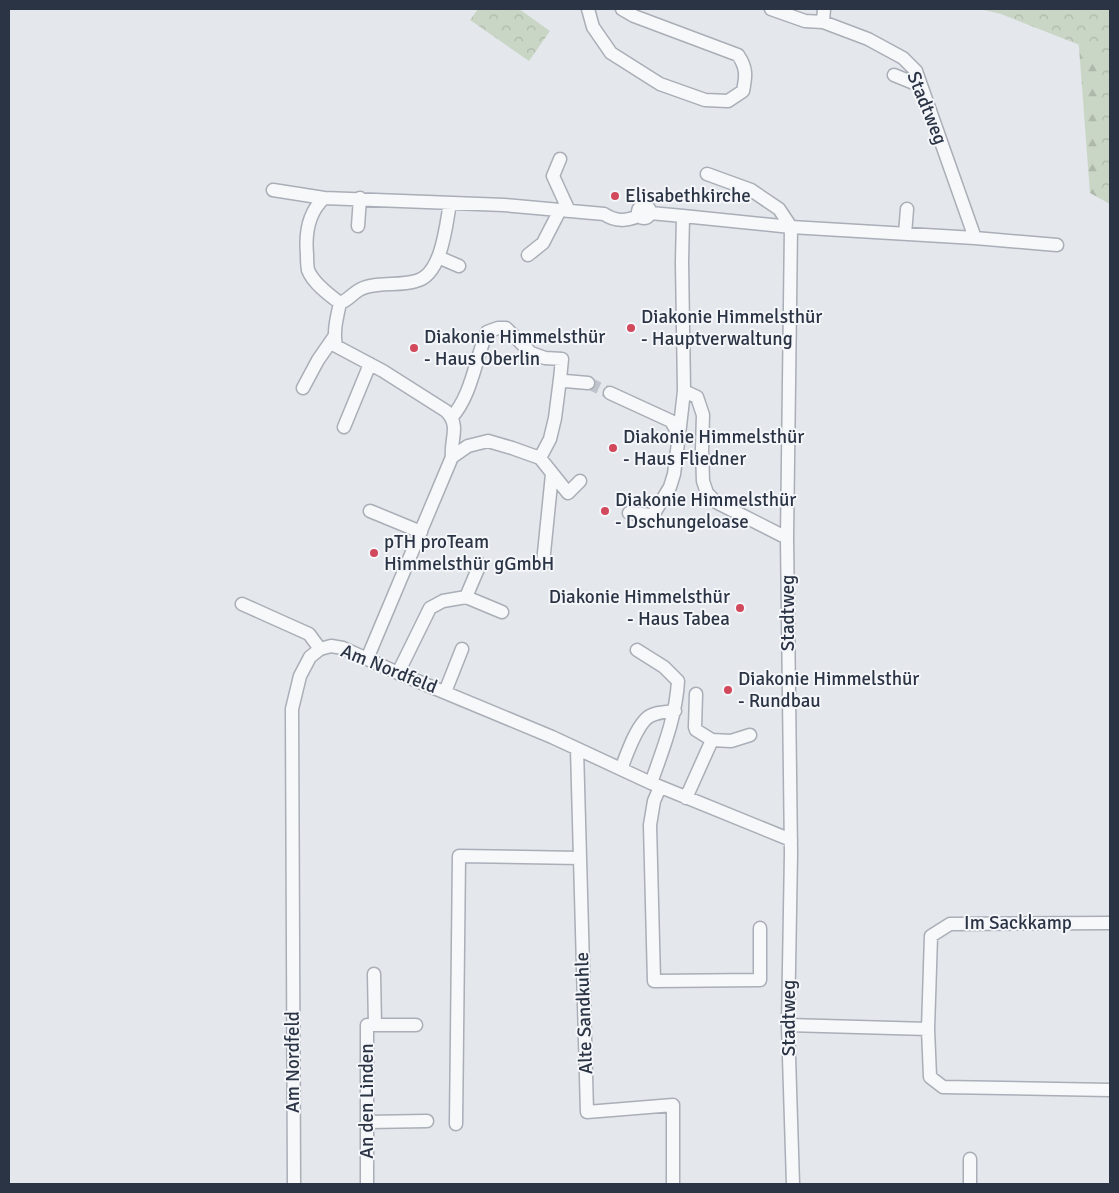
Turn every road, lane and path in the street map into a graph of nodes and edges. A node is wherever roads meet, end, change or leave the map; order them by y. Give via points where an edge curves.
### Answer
1 (588, 9) edge
2 (622, 9) edge
3 (771, 9) edge
4 (824, 9) edge
5 (824, 22) junction
6 (894, 76) dead end
7 (921, 86) junction
8 (560, 159) dead end
9 (707, 174) dead end
10 (273, 190) dead end
11 (324, 198) junction
12 (360, 198) junction
13 (450, 203) junction
14 (908, 209) dead end
15 (564, 211) junction
16 (683, 216) junction
17 (358, 226) dead end
18 (791, 227) junction
19 (905, 234) junction
20 (975, 238) junction
21 (1057, 245) dead end
22 (528, 255) dead end
23 (438, 257) junction
24 (460, 266) dead end
25 (340, 303) junction
26 (334, 337) junction
27 (370, 364) junction
28 (560, 379) junction
29 (588, 383) tunnel mouth
30 (303, 388) dead end
31 (684, 391) junction
32 (610, 392) tunnel mouth
33 (452, 417) junction
34 (344, 427) dead end
35 (679, 435) junction
36 (452, 457) junction
37 (540, 458) junction
38 (552, 474) junction
39 (580, 481) dead end
40 (370, 511) dead end
41 (629, 513) dead end
42 (421, 532) junction
43 (787, 538) junction
44 (543, 563) dead end
45 (480, 564) dead end
46 (466, 597) junction
47 (242, 604) dead end
48 (502, 612) dead end
49 (320, 649) junction
50 (462, 649) dead end
51 (637, 650) dead end
52 (367, 659) junction
53 (398, 673) junction
54 (445, 692) junction
55 (696, 694) dead end
56 (675, 711) junction
57 (750, 735) dead end
58 (712, 740) junction
59 (577, 749) junction
60 (621, 769) junction
61 (656, 785) junction
62 (686, 798) junction
63 (791, 840) junction
64 (580, 858) junction
65 (1110, 922) edge
66 (760, 928) dead end
67 (374, 974) dead end
68 (374, 1025) junction
69 (416, 1025) dead end
70 (788, 1025) junction
71 (928, 1029) junction
72 (1110, 1090) edge
73 (427, 1121) dead end
74 (366, 1122) junction
75 (456, 1124) dead end
76 (970, 1159) dead end
77 (294, 1184) edge
78 (367, 1184) edge
79 (673, 1184) edge
80 (792, 1184) edge
81 (970, 1184) edge

1 - 2 street via 593,27 611,53 660,84 705,100 728,101 743,91 747,72 738,55
3 - 5 street, Stadtweg via 799,19
4 - 5 street
5 - 7 street, Stadtweg via 868,39 903,58 916,71
6 - 7 street
7 - 20 street, Stadtweg
8 - 15 street via 553,176
9 - 18 street via 751,190 778,209
10 - 11 street
11 - 12 street
11 - 25 street via 316,205 309,220 306,242 308,270 328,295
12 - 13 street
12 - 17 street
13 - 15 street
13 - 23 street
14 - 19 street
15 - 16 street via 604,214 613,220 644,215
15 - 22 street via 543,243
16 - 18 street
16 - 31 street via 681,372
18 - 19 street
18 - 43 street, Stadtweg
19 - 20 street
20 - 21 street
23 - 24 street
23 - 25 street via 431,272 418,281 364,288
25 - 26 street
26 - 27 street via 336,346
26 - 30 street
27 - 33 street
27 - 34 street
28 - 29 street
28 - 33 street via 562,359 531,353 506,328 498,328 488,332 461,407
28 - 37 street via 556,418
31 - 35 street
31 - 43 street via 698,396 703,415 703,481 707,494 716,502
32 - 35 street via 671,421
33 - 36 street via 455,432
35 - 41 street via 674,474 663,500 653,515
36 - 37 street via 468,446 488,441
36 - 42 street
37 - 38 street
38 - 39 street via 568,493
38 - 44 street
40 - 42 street
42 - 52 street
43 - 63 street, Stadtweg
45 - 46 street
46 - 48 street
46 - 53 street via 443,601 430,608
47 - 49 street via 309,634
49 - 52 street, Am Nordfeld via 343,648
49 - 77 street, Am Nordfeld via 310,657 300,676 292,709
50 - 54 street
51 - 56 street via 664,667 678,681
52 - 53 street, Am Nordfeld
53 - 54 street, Am Nordfeld
54 - 59 street, Am Nordfeld
55 - 58 street via 694,727
56 - 60 street via 659,712 646,718
56 - 61 street
57 - 58 street via 731,741
58 - 62 street
59 - 60 street, Am Nordfeld
59 - 64 street, Alte Sandkuhle
60 - 61 street, Am Nordfeld
61 - 62 street, Am Nordfeld
61 - 66 street via 650,825 654,981 760,980
62 - 63 street, Am Nordfeld
63 - 70 street, Stadtweg
64 - 75 street via 458,856
64 - 79 street, Alte Sandkuhle via 587,1112 673,1104
65 - 71 street, Im Sackkamp via 950,924 932,936
67 - 68 street, An den Linden
68 - 69 street, An den Linden
68 - 74 street, An den Linden via 367,1025
70 - 71 street
70 - 80 street, Stadtweg
71 - 72 street, Im Sackkamp via 930,1077 943,1087
73 - 74 street
74 - 78 street, An den Linden
76 - 81 street

